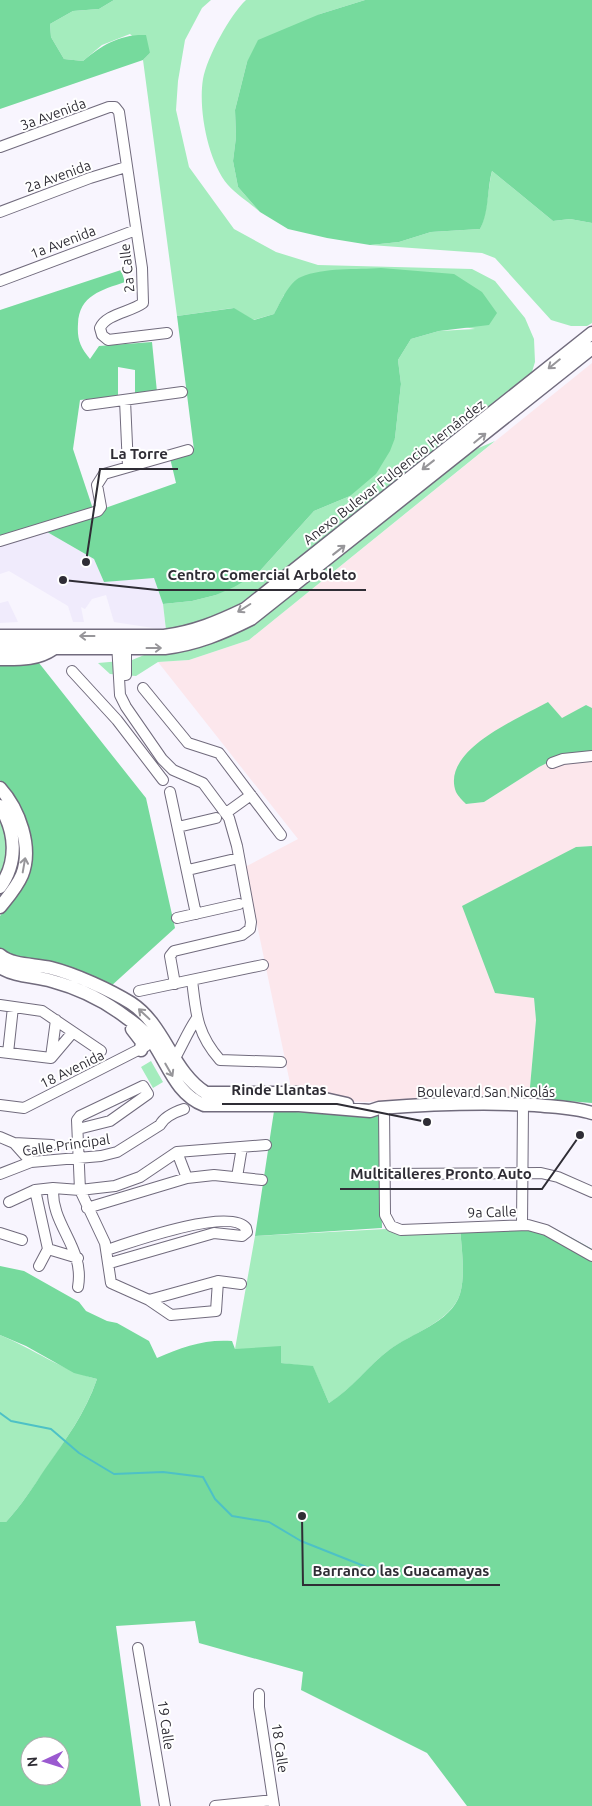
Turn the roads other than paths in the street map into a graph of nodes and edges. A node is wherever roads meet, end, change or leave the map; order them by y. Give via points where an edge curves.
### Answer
1 (115, 107) joint
2 (0, 147) edge
3 (126, 167) junction
4 (0, 212) edge
5 (136, 230) junction
6 (0, 281) edge
7 (167, 333) dead end
8 (592, 333) edge
9 (592, 348) edge
10 (182, 392) dead end
11 (125, 400) junction
12 (87, 405) dead end
13 (188, 450) dead end
14 (128, 467) junction
15 (0, 541) edge
16 (0, 636) edge
17 (121, 642) junction
18 (0, 648) edge
19 (54, 648) junction
20 (0, 659) edge
21 (72, 672) dead end
22 (143, 688) dead end
23 (158, 753) junction
24 (592, 756) edge
25 (149, 759) junction
26 (552, 763) dead end
27 (164, 780) dead end
28 (0, 788) edge
29 (170, 792) dead end
30 (251, 795) junction
31 (0, 806) edge
32 (221, 816) junction
33 (178, 827) junction
34 (281, 835) dead end
35 (239, 858) junction
36 (188, 870) junction
37 (0, 887) edge
38 (239, 904) dead end
39 (0, 907) edge
40 (196, 914) junction
41 (177, 918) dead end
42 (0, 955) edge
43 (262, 965) dead end
44 (0, 967) edge
45 (192, 980) junction
46 (56, 982) junction
47 (175, 984) junction
48 (139, 991) dead end
49 (0, 1005) edge
50 (13, 1007) junction
51 (56, 1020) junction
52 (197, 1021) junction
53 (73, 1032) junction
54 (152, 1042) junction
55 (141, 1050) junction
56 (101, 1051) dead end
57 (4, 1053) edge
58 (174, 1056) junction
59 (51, 1058) junction
60 (281, 1062) dead end
61 (198, 1095) junction
62 (0, 1105) edge
63 (523, 1105) junction
64 (382, 1108) junction
65 (592, 1113) edge
66 (78, 1129) junction
67 (0, 1137) edge
68 (14, 1143) junction
69 (52, 1145) dead end
70 (266, 1145) dead end
71 (242, 1146) junction
72 (177, 1152) junction
73 (78, 1158) junction
74 (31, 1162) junction
75 (523, 1172) junction
76 (0, 1174) edge
77 (385, 1174) junction
78 (237, 1177) junction
79 (188, 1178) junction
80 (262, 1180) dead end
81 (53, 1188) junction
82 (36, 1190) junction
83 (80, 1190) junction
84 (592, 1192) edge
85 (9, 1202) dead end
86 (87, 1208) junction
87 (522, 1224) junction
88 (0, 1233) edge
89 (161, 1233) junction
90 (22, 1240) dead end
91 (165, 1246) junction
92 (48, 1249) junction
93 (107, 1250) junction
94 (592, 1256) edge
95 (78, 1258) junction
96 (110, 1263) junction
97 (39, 1266) dead end
98 (218, 1281) junction
99 (241, 1284) dead end
100 (78, 1286) dead end
101 (149, 1300) junction
102 (138, 1648) dead end
103 (259, 1694) dead end
104 (274, 1803) edge
105 (165, 1806) edge
106 (215, 1806) edge

1 - 2 street, 3a Avenida
1 - 3 street, 2a Calle via 119,112
3 - 4 street, 2a Avenida
3 - 5 street, 2a Calle
5 - 6 street, 1a Avenida
5 - 7 street, 2a Calle via 143,303 106,320 100,328 102,335 108,340
8 -> 17 main road, Anexo Bulevar Fulgencio Hernández via 245,609 186,634
17 -> 9 main road, Anexo Bulevar Fulgencio Hernández via 188,645 217,636 251,619
10 - 11 street
11 - 12 street
11 - 14 street
13 - 14 street
14 - 15 street via 99,478 101,507 98,511
17 -> 16 main road, Anexo Bulevar Fulgencio Hernández
17 - 19 main road, Anexo Bulevar Fulgencio Hernández
17 - 23 street via 120,695
18 - 19 main road, Anexo Bulevar Fulgencio Hernández
19 - 20 main road via 29,659
21 - 25 street
22 - 30 street via 188,743 220,753
23 - 25 street
23 - 32 street via 173,770 203,783
24 - 26 street
25 - 27 street
39 -> 28 main road via 22,874 25,861 19,818
29 - 33 street
30 - 32 street
30 - 34 street
31 - 37 main road via 7,817 13,844 13,860
32 - 33 street
32 - 35 street via 231,823
33 - 36 street
35 - 36 street
35 - 47 street via 250,929 242,935 174,951 170,956
36 - 40 street
38 - 40 street
40 - 41 street
58 -> 42 main road via 152,1022 131,1003 69,974 16,962
43 - 45 street
44 - 46 main road
45 - 47 street
45 - 52 street
46 - 54 main road via 110,1006 139,1027
46 - 55 main road via 109,1011 140,1038
47 - 48 street
49 - 50 street
50 - 51 street via 42,1011
50 - 57 street
51 - 53 street
51 - 59 street
52 - 58 street via 186,1032
52 - 60 street via 203,1038 220,1060
53 - 56 street
53 - 59 street
54 - 55 street, 18 Avenida
54 - 58 main road via 160,1040
54 -> 61 main road via 175,1081
55 - 62 street, 18 Avenida via 24,1108
57 - 59 street
58 - 61 main road
61 - 64 main road, Boulevard San Nicolás via 298,1093
61 - 73 street, Calle Principal via 166,1126 160,1126 117,1152
63 - 64 main road, Boulevard San Nicolás via 450,1104
63 - 65 main road, Boulevard San Nicolás
63 - 75 street
64 - 77 street
66 - 66 street via 80,1116 143,1086 148,1094 110,1122
66 - 73 street
67 - 68 street
68 - 69 street
68 - 74 street
70 - 71 street
71 - 72 street
71 - 78 street
72 - 79 street
72 - 83 street via 128,1182 103,1189
73 - 74 street, Calle Principal
73 - 83 street
74 - 76 street, Calle Principal
75 - 77 street
75 - 84 street via 558,1177
75 - 87 street
77 - 87 street, 9a Calle via 385,1214 388,1224 401,1230
78 - 79 street via 214,1174
78 - 80 street
79 - 86 street
81 - 82 street
81 - 83 street
81 - 95 street via 55,1210
82 - 85 street
82 - 92 street
83 - 86 street
86 - 93 street
87 - 94 street, 9a Calle via 540,1227
88 - 90 street
89 - 91 street
89 - 91 street via 214,1220 242,1224 246,1228 242,1236 214,1233
89 - 93 street
91 - 96 street
92 - 95 street
92 - 97 street
93 - 96 street
95 - 100 street
96 - 101 street via 112,1284
98 - 99 street
98 - 101 street
98 - 101 street via 215,1311 171,1315
102 - 105 street, 19 Calle
103 - 104 street, 18 Calle
104 - 106 street

